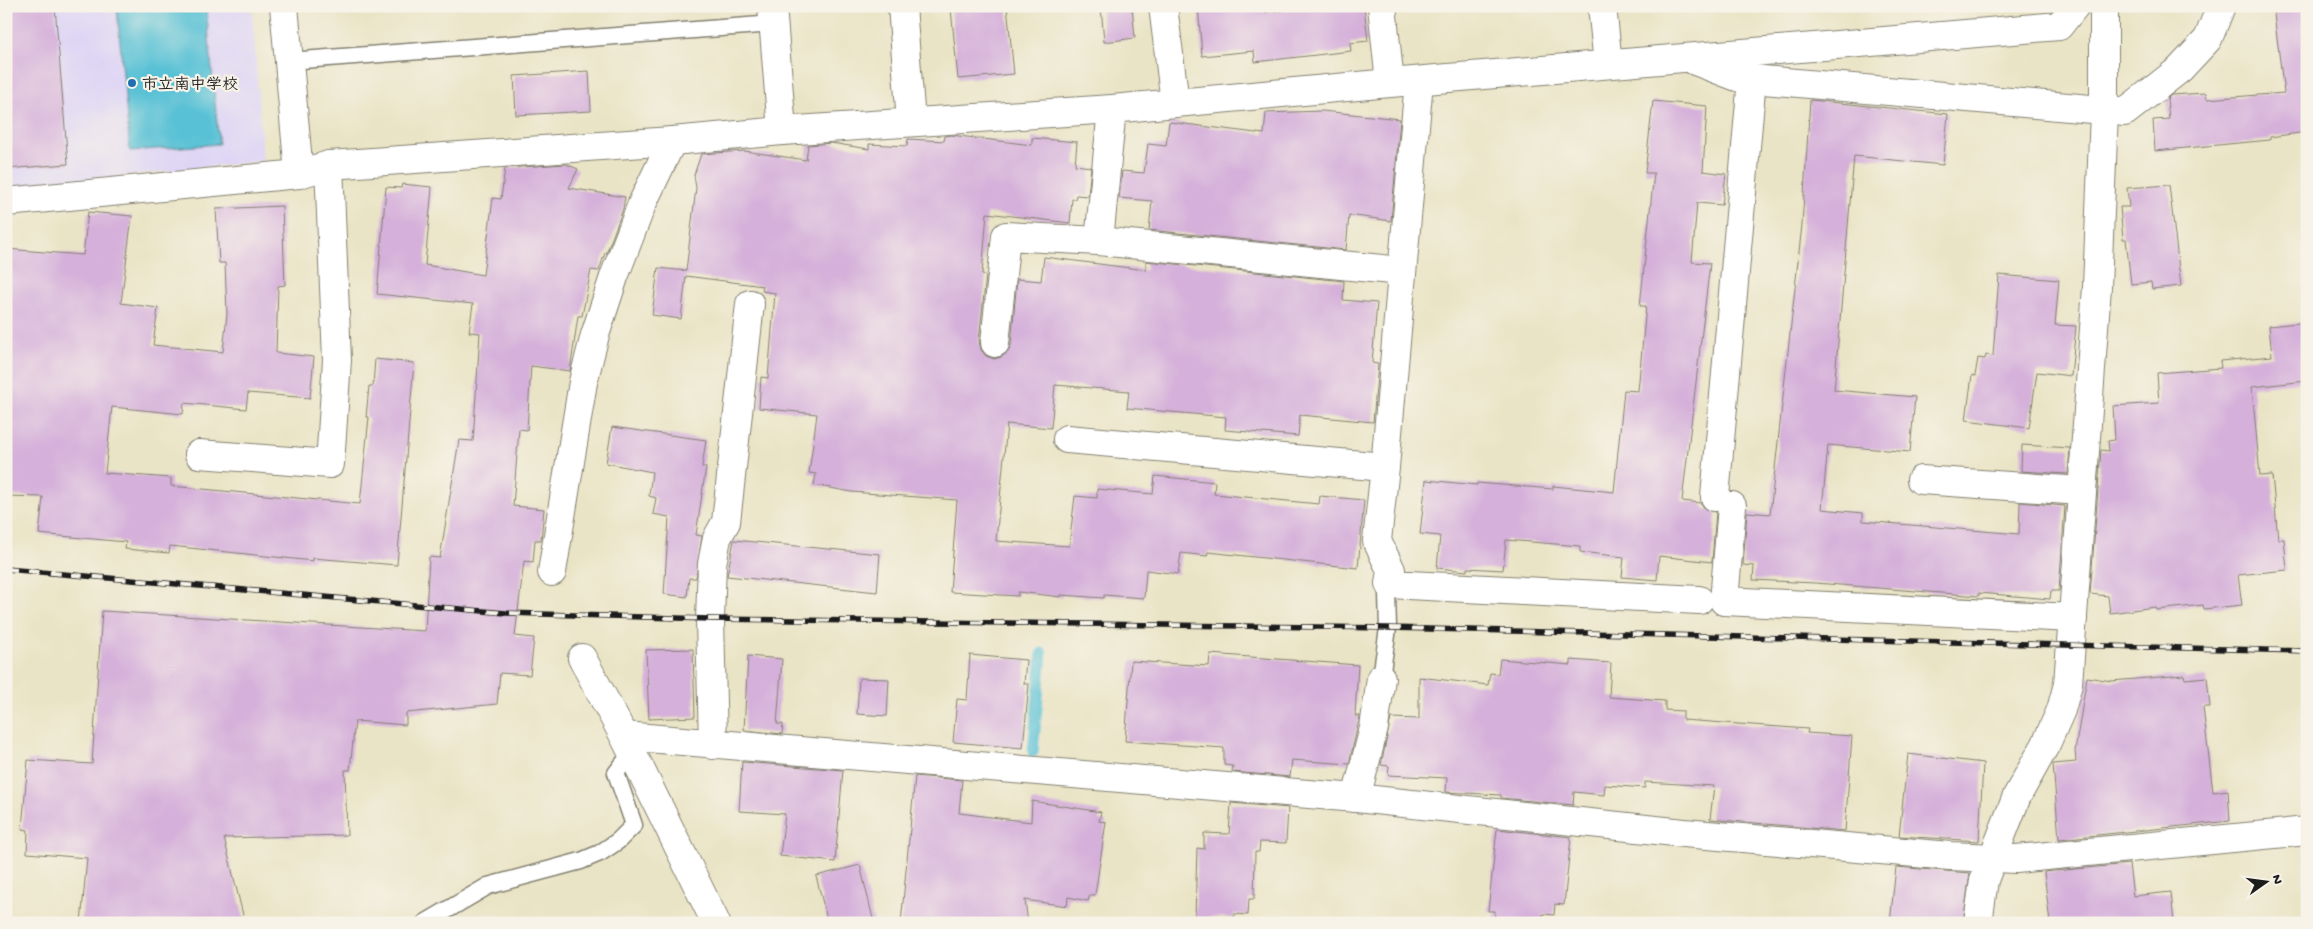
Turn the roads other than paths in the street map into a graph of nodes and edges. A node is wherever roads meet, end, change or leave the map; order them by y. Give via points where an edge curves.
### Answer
1 (284, 6) edge
2 (902, 6) edge
3 (1163, 6) edge
4 (1382, 6) edge
5 (1602, 6) edge
6 (2075, 6) edge
7 (2104, 6) edge
8 (2221, 6) edge
9 (773, 15) edge
10 (1687, 58) junction
11 (289, 61) junction
12 (1608, 64) junction
13 (1752, 79) junction
14 (1419, 81) junction
15 (1390, 83) junction
16 (1174, 103) junction
17 (1112, 109) junction
18 (2104, 112) junction
19 (911, 122) junction
20 (782, 131) junction
21 (672, 141) junction
22 (330, 165) junction
23 (299, 174) junction
24 (6, 202) edge
25 (1099, 242) junction
26 (1402, 270) junction
27 (750, 304) dead end
28 (995, 343) dead end
29 (1067, 439) dead end
30 (200, 454) dead end
31 (1385, 466) junction
32 (1921, 480) dead end
33 (2082, 491) junction
34 (552, 572) dead end
35 (1388, 584) junction
36 (1699, 600) dead end
37 (2073, 618) junction
38 (582, 658) dead end
39 (1381, 678) joint
40 (628, 744) junction
41 (712, 745) junction
42 (1356, 798) junction
43 (2307, 831) edge
44 (1993, 859) junction
45 (425, 923) edge
46 (716, 923) edge
47 (1978, 923) edge

1 - 11 street
2 - 19 street
3 - 16 street
4 - 15 street
5 - 12 street
6 - 10 street via 2059,26
7 - 18 street
8 - 18 street via 2208,39 2180,69 2125,112
9 - 11 lane
9 - 20 street
10 - 12 street
10 - 13 street via 1737,77
11 - 23 street
12 - 14 street
13 - 18 street
13 - 37 street via 1724,501 1724,601
14 - 15 street
14 - 26 street
15 - 16 street
16 - 17 street
17 - 19 street
17 - 25 street
18 - 33 street via 2098,287
19 - 20 street
20 - 21 street
21 - 22 street
21 - 34 street via 642,204 595,335 583,382
22 - 23 street
22 - 30 street via 337,360 330,464
23 - 24 street
25 - 26 street
25 - 28 street via 1006,236
26 - 31 street
27 - 41 street via 726,522 717,538 712,564
29 - 31 street
31 - 35 street via 1377,541 1391,570
32 - 33 street
33 - 37 street
35 - 36 street
35 - 39 lane via 1388,628
37 - 44 street via 2068,684 2061,710 2017,796
38 - 40 street
39 - 42 street via 1374,728
40 - 41 street
40 - 45 lane via 616,773 634,825 618,841 581,861 488,886
40 - 46 street
41 - 42 street
42 - 44 street via 1684,833
43 - 44 street
44 - 47 street via 1984,880

